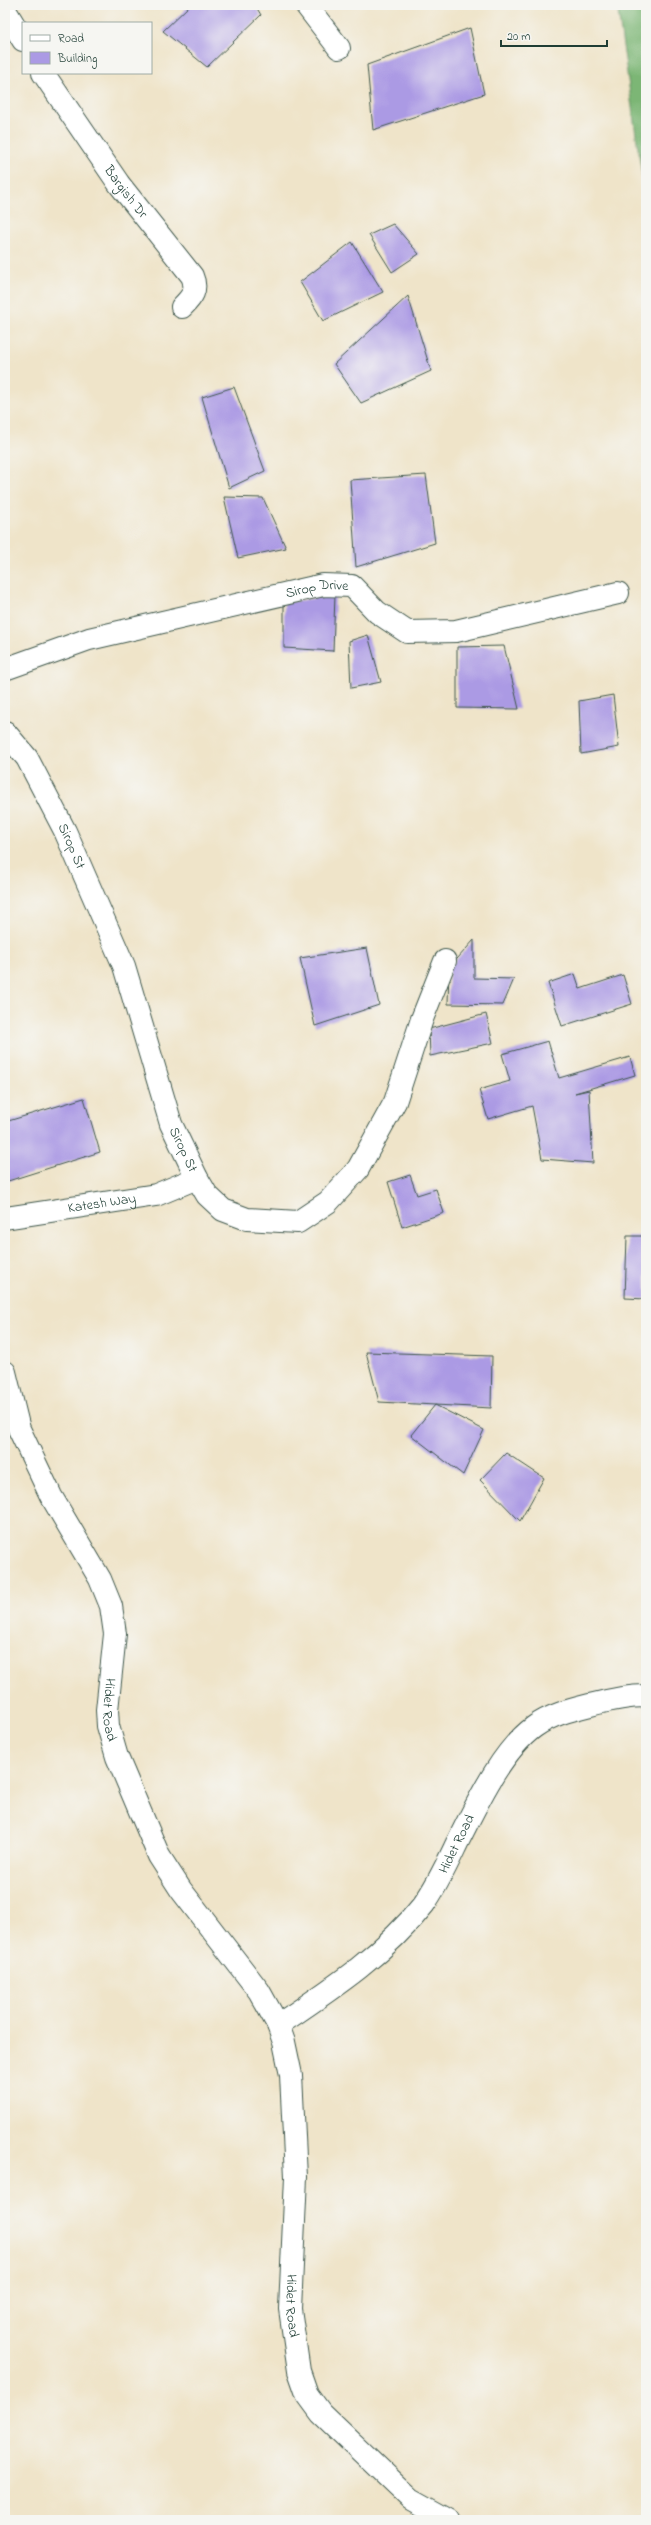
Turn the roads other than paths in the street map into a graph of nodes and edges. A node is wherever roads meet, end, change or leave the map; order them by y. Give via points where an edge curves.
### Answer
1 (306, 5) edge
2 (5, 10) edge
3 (22, 38) edge
4 (339, 48) dead end
5 (44, 74) edge
6 (182, 307) dead end
7 (618, 593) dead end
8 (5, 669) edge
9 (5, 732) edge
10 (445, 961) dead end
11 (197, 1178) junction
12 (5, 1218) edge
13 (5, 1372) edge
14 (646, 1696) edge
15 (278, 2025) junction
16 (449, 2520) edge

1 - 4 street
2 - 3 street
5 - 6 street, Bargish Dr via 119,184 192,276 196,285 192,298
7 - 8 street, Sirop Drive via 456,631 407,632 377,612 352,586 323,585 89,639
9 - 11 street, Sirop St via 27,758 61,824 124,966 171,1124
10 - 11 street, Sirop St via 422,1019 396,1102 358,1169 328,1202 298,1222 247,1219 223,1210 207,1195
11 - 12 street, Katesh Way via 156,1195
13 - 15 street, Hidet Road via 19,1429 51,1496 100,1579 111,1606 115,1634 107,1710 108,1726 117,1757 159,1856 181,1890 259,1991
14 - 15 street, Hidet Road via 626,1696 560,1712 534,1727 516,1744 497,1770 439,1882 408,1922 331,1990
15 - 16 street, Hidet Road via 291,2075 296,2177 290,2309 299,2371 308,2394 321,2413 357,2450 411,2499

